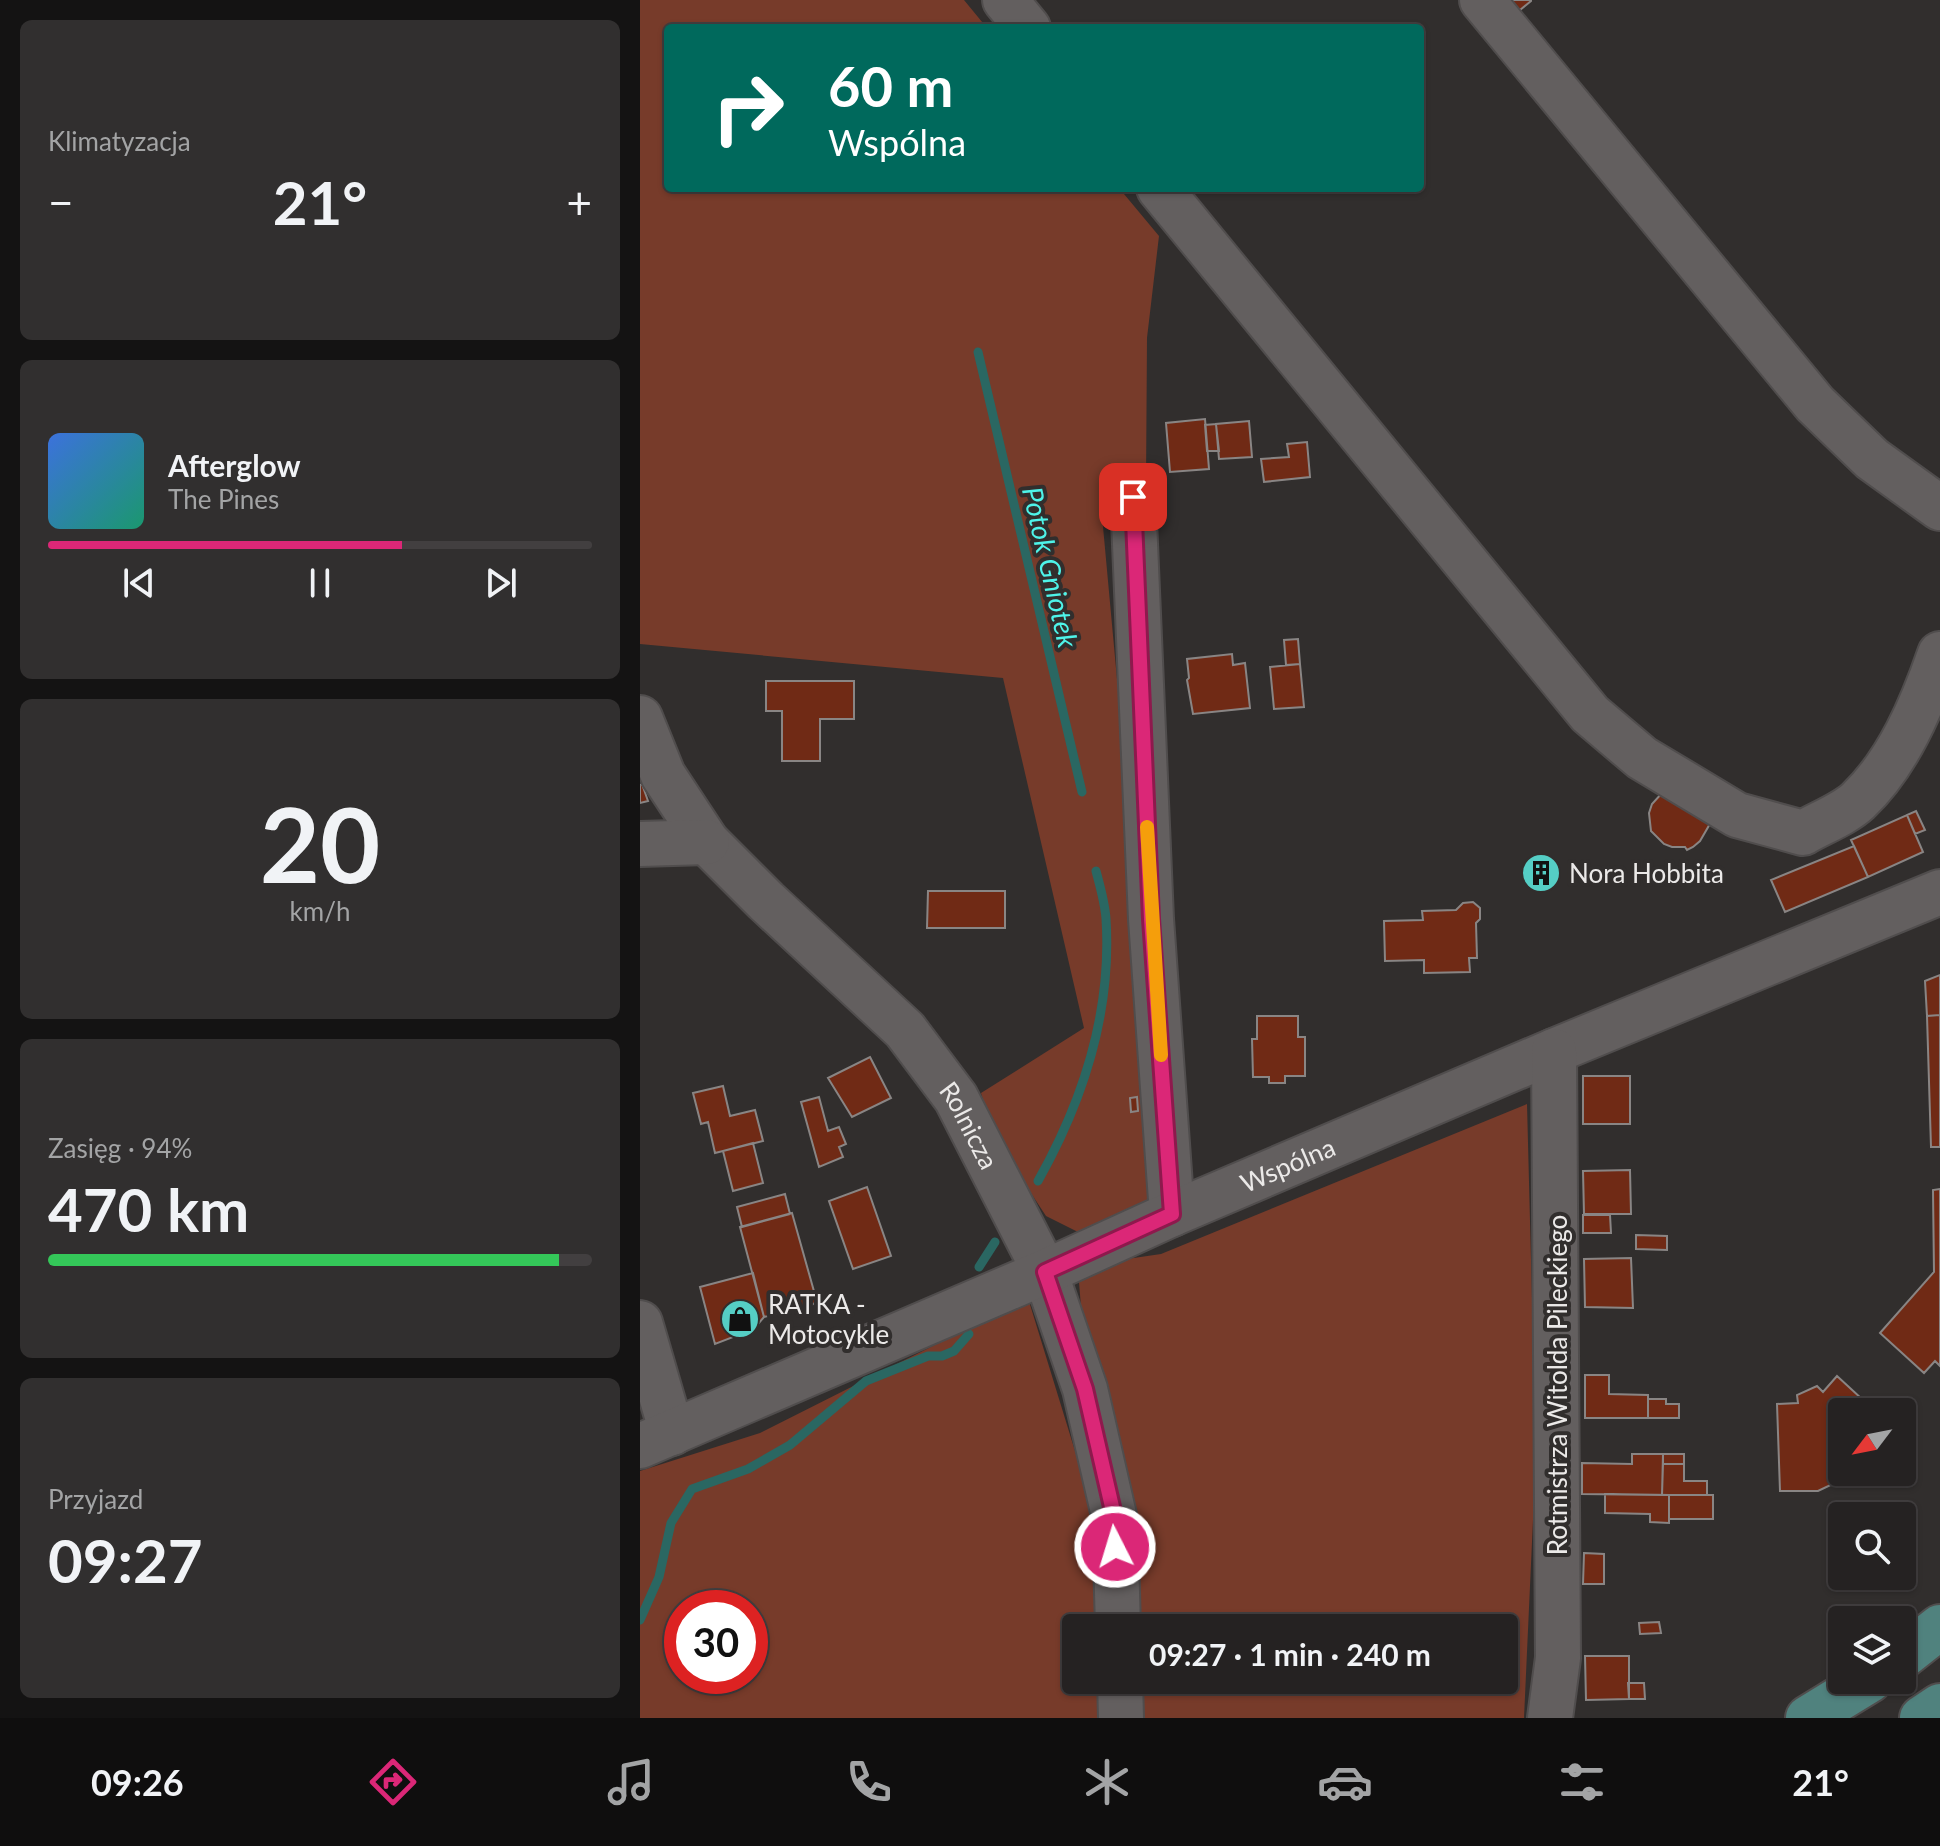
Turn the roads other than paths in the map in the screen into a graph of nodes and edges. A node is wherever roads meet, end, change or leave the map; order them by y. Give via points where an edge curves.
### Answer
1 (1005, 0) edge
2 (1482, 0) edge
3 (1025, 24) edge
4 (1162, 192) edge
5 (1133, 497) dead end
6 (1940, 508) edge
7 (1940, 654) edge
8 (640, 718) edge
9 (707, 842) junction
10 (640, 844) edge
11 (1940, 892) edge
12 (1554, 1051) junction
13 (1172, 1214) junction
14 (1045, 1272) junction
15 (640, 1323) edge
16 (656, 1440) edge
17 (1118, 1614) edge
18 (1940, 1627) edge
19 (1916, 1646) edge
20 (1120, 1694) edge
21 (1847, 1694) edge
22 (1940, 1706) edge
23 (1121, 1718) edge
24 (1550, 1718) edge
25 (1808, 1718) edge
26 (1922, 1718) edge

1 - 3 street
2 - 6 street via 1815,404 1872,459
4 - 7 street via 1590,714 1642,758 1710,799 1737,815 1803,833 1857,802 1894,756
5 - 13 street via 1151,919
8 - 9 street, Rolnicza via 663,775
9 - 10 street
9 - 14 street, Rolnicza via 905,1030 956,1098
11 - 12 street, Wspólna
12 - 13 street, Wspólna
12 - 24 street, Rotmistrza Witolda Pileckiego via 1558,1658
13 - 14 street, Wspólna
14 - 16 street, Wspólna
14 - 17 street, Rolnicza via 1085,1389 1115,1520
15 - 16 street
18 - 19 main road
20 - 23 street
21 - 25 main road
22 - 26 main road

